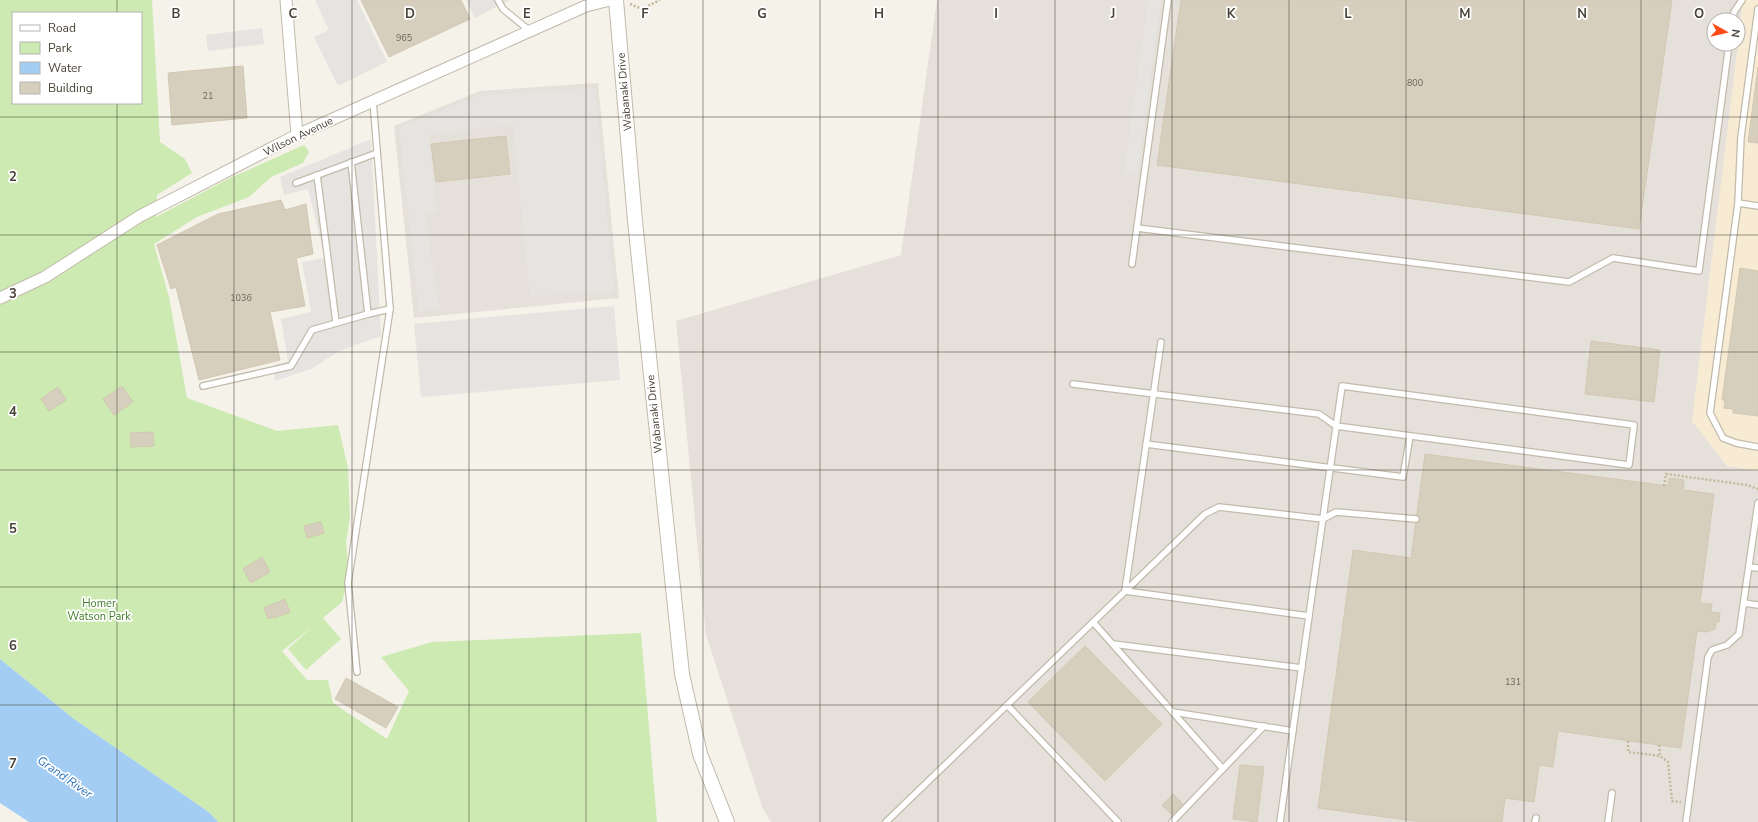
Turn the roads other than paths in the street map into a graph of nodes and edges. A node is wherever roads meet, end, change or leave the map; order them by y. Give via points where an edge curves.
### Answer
1 (286, 0) edge
2 (498, 0) edge
3 (610, 0) edge
4 (616, 0) edge
5 (1168, 0) edge
6 (1742, 0) edge
7 (1758, 9) edge
8 (1734, 12) edge
9 (530, 31) junction
10 (1728, 52) edge
11 (373, 101) junction
12 (297, 135) junction
13 (377, 153) junction
14 (351, 162) junction
15 (317, 175) junction
16 (296, 182) dead end
17 (1738, 203) junction
18 (1758, 206) edge
19 (1137, 228) junction
20 (1132, 264) dead end
21 (0, 298) edge
22 (390, 309) junction
23 (368, 314) junction
24 (336, 322) junction
25 (1161, 342) dead end
26 (1073, 384) dead end
27 (203, 386) dead end
28 (1153, 394) junction
29 (1336, 426) junction
30 (1410, 436) junction
31 (1146, 444) junction
32 (1758, 447) edge
33 (1330, 468) junction
34 (1758, 503) edge
35 (1323, 519) junction
36 (1416, 519) dead end
37 (1749, 567) junction
38 (1758, 568) edge
39 (1125, 591) junction
40 (1744, 603) junction
41 (1758, 605) edge
42 (1309, 616) junction
43 (1093, 622) junction
44 (1113, 644) junction
45 (1302, 668) junction
46 (357, 672) dead end
47 (1007, 705) junction
48 (1173, 712) junction
49 (1264, 726) junction
50 (1293, 731) junction
51 (1223, 769) junction
52 (1612, 793) dead end
53 (727, 822) edge
54 (886, 822) edge
55 (1118, 822) edge
56 (1172, 822) edge
57 (1280, 822) edge
58 (1608, 822) edge
59 (1686, 822) edge

1 - 12 street
2 - 9 lane via 503,9
3 - 9 street, Wilson Avenue via 586,6
4 - 53 street, Wabanaki Drive via 634,221 682,674 700,754
5 - 19 lane
6 - 8 lane
7 - 17 lane via 1740,137
9 - 11 street, Wilson Avenue
10 - 19 lane via 1699,271 1612,258 1569,282
11 - 12 street, Wilson Avenue
11 - 13 lane
12 - 21 street, Wilson Avenue via 140,216 45,277
13 - 14 lane
13 - 22 lane
14 - 15 lane
14 - 23 lane
15 - 16 lane
15 - 24 lane
17 - 18 lane
17 - 32 lane via 1710,413 1723,438
19 - 20 lane
22 - 23 lane
22 - 46 lane via 348,583
23 - 24 lane
24 - 27 lane via 312,330 291,366
25 - 28 lane
26 - 28 lane
28 - 29 lane via 1318,414
28 - 31 lane
29 - 30 lane
29 - 30 lane via 1342,386 1634,425 1629,465
29 - 33 lane
30 - 33 lane via 1403,477
31 - 33 lane
31 - 39 lane
33 - 35 lane
34 - 37 lane
35 - 36 lane via 1336,512
35 - 39 lane via 1219,507 1205,514
35 - 42 lane
37 - 38 lane
37 - 40 lane
39 - 42 lane
39 - 43 lane
40 - 41 lane
40 - 59 lane via 1739,634 1727,645 1712,650 1708,657
42 - 45 lane
43 - 44 lane
43 - 47 lane
44 - 45 lane
44 - 48 lane
45 - 50 lane
47 - 54 lane
47 - 55 lane
48 - 49 lane
48 - 51 lane
49 - 50 lane
49 - 51 lane
50 - 57 lane
51 - 56 lane
52 - 58 lane

